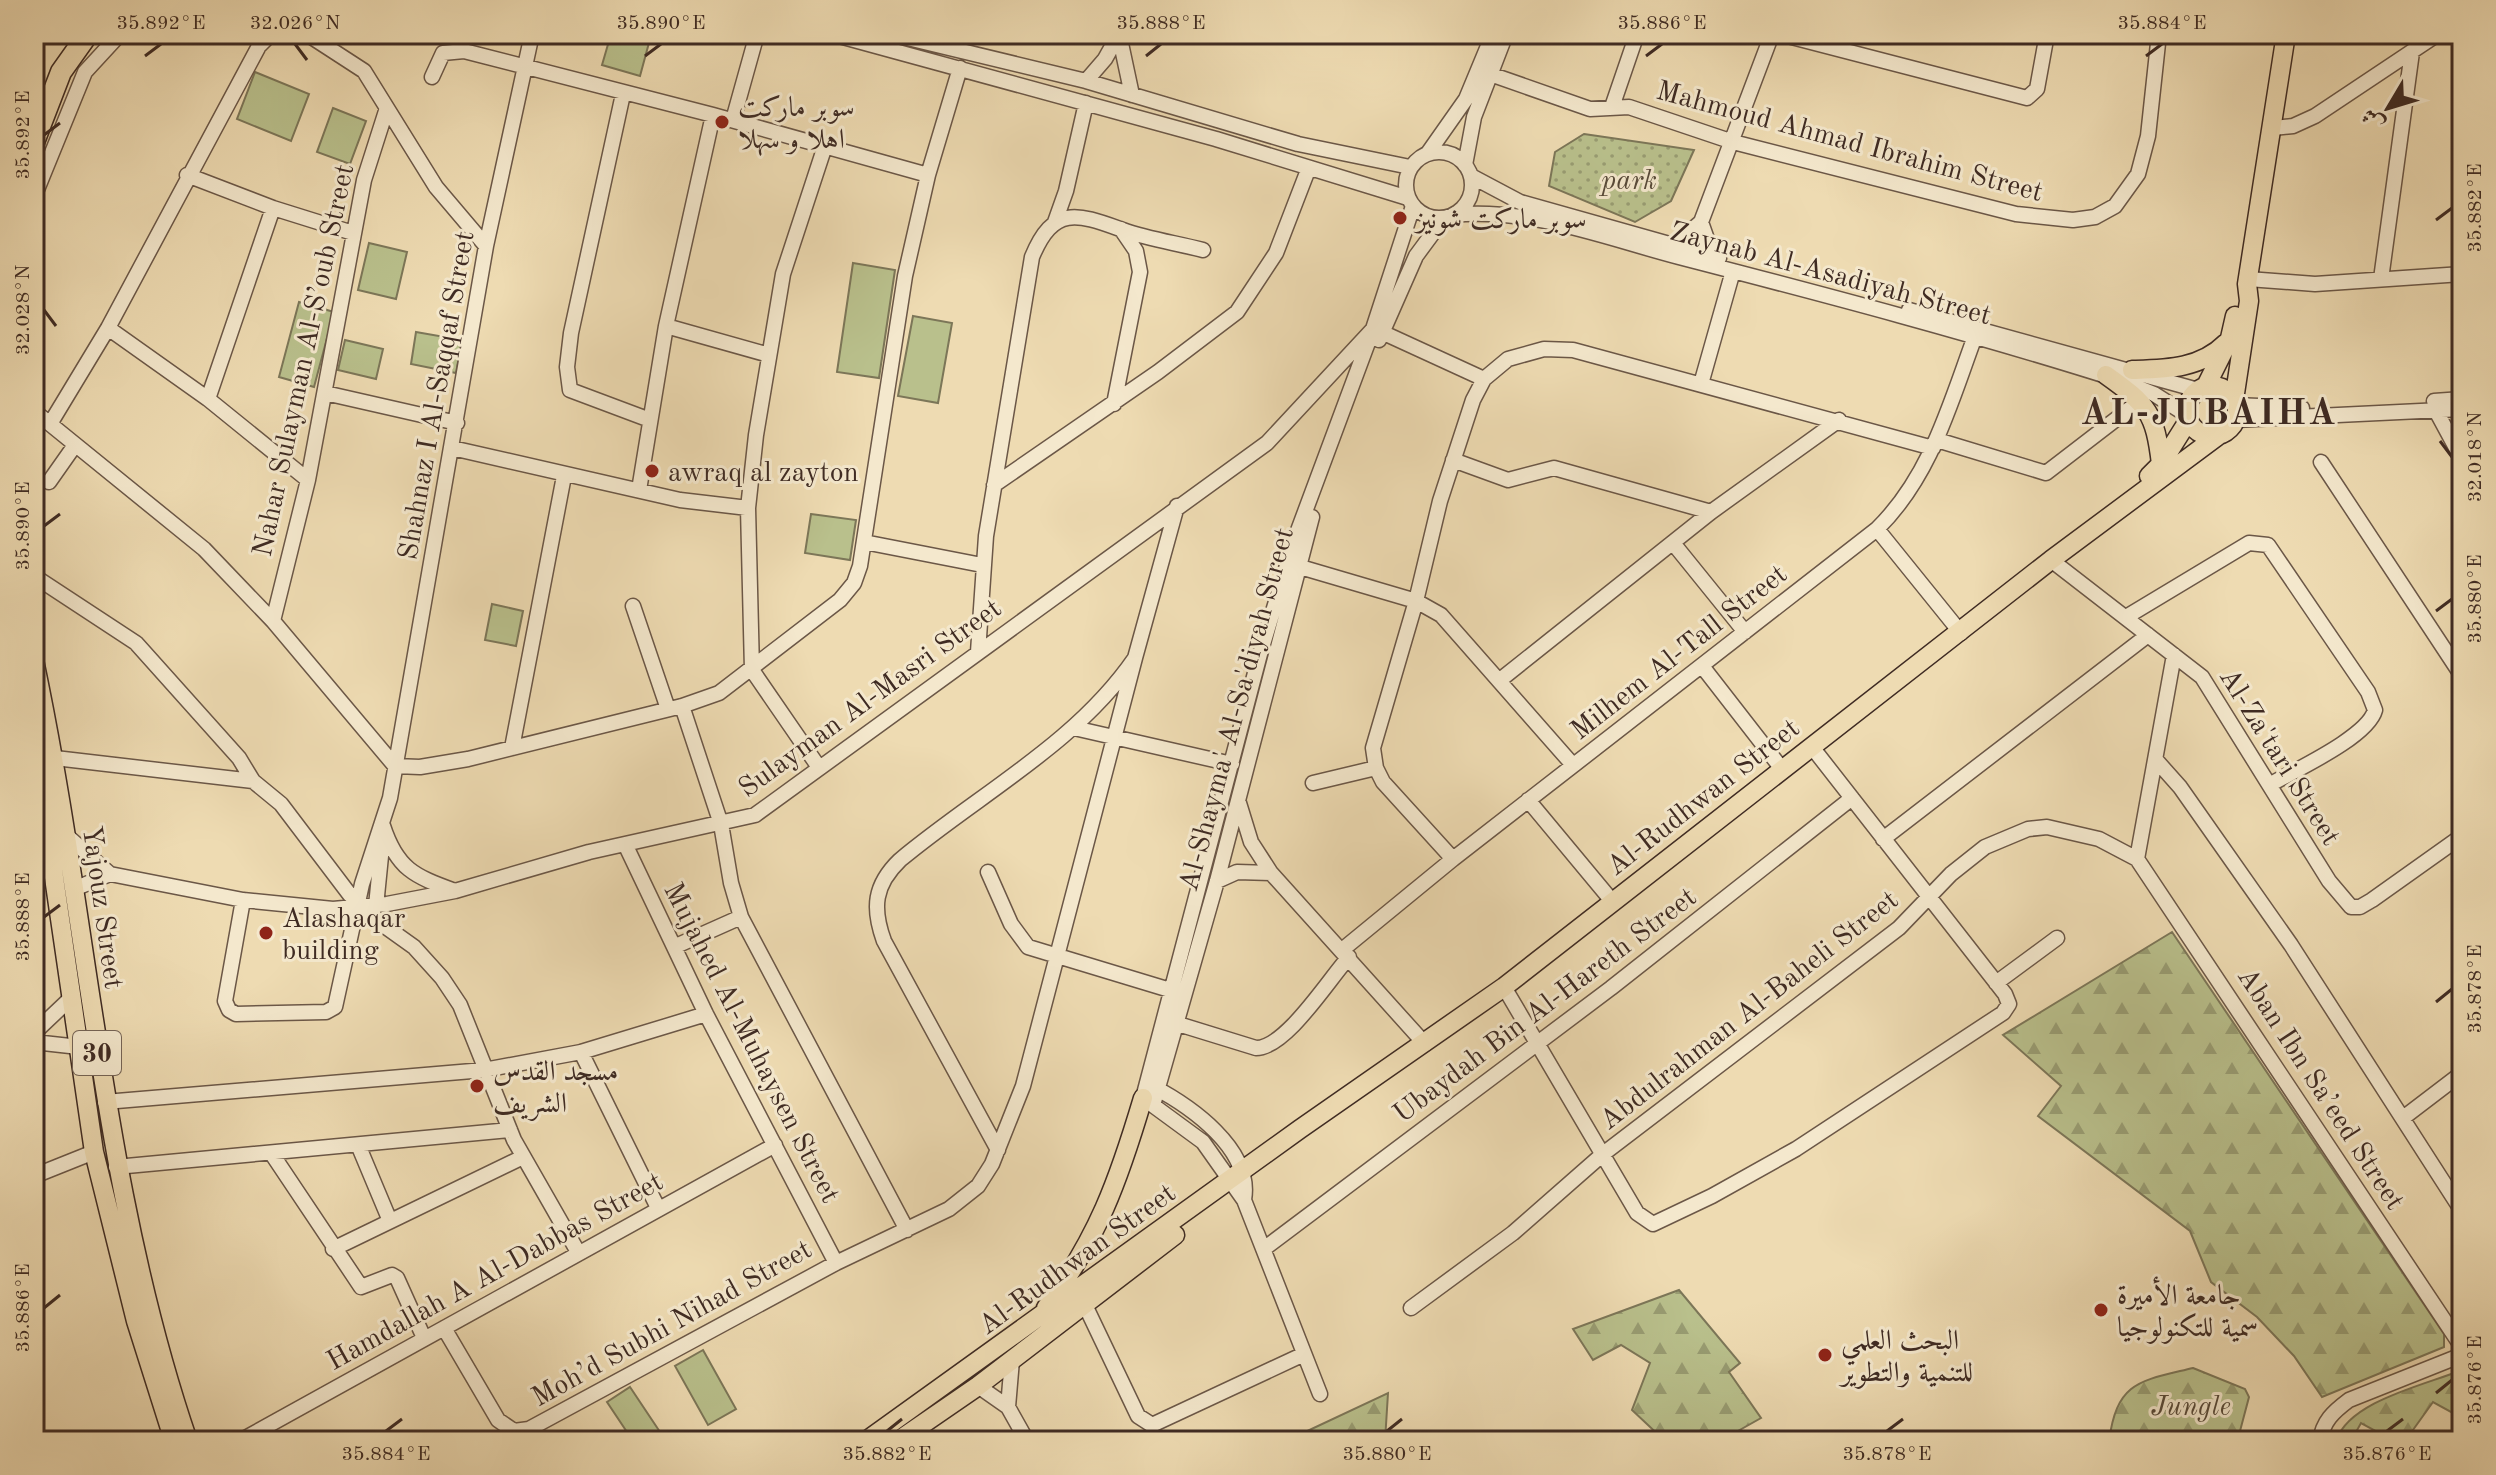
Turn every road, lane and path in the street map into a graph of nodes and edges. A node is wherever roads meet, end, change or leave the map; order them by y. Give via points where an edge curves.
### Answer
1 (88, 34) edge
2 (120, 34) edge
3 (271, 34) edge
4 (307, 34) edge
5 (532, 34) edge
6 (757, 34) edge
7 (832, 34) edge
8 (891, 34) edge
9 (1119, 34) edge
10 (1493, 34) edge
11 (1506, 34) edge
12 (1637, 34) edge
13 (1772, 34) edge
14 (1780, 34) edge
15 (2047, 34) edge
16 (2159, 34) edge
17 (2286, 34) edge
18 (2438, 34) edge
19 (2412, 52) junction
20 (960, 68) junction
21 (524, 69) junction
22 (1490, 74) junction
23 (432, 77) dead end
24 (1086, 81) junction
25 (623, 94) junction
26 (1132, 95) junction
27 (1086, 103) junction
28 (1612, 107) junction
29 (386, 111) junction
30 (713, 115) junction
31 (733, 120) junction
32 (2273, 128) junction
33 (34, 142) edge
34 (1733, 142) junction
35 (824, 149) junction
36 (1428, 153) junction
37 (1410, 167) junction
38 (1308, 170) junction
39 (1468, 170) junction
40 (187, 175) junction
41 (928, 175) junction
42 (34, 197) edge
43 (1410, 202) junction
44 (273, 208) junction
45 (1448, 216) junction
46 (1055, 222) junction
47 (1701, 222) junction
48 (1121, 229) junction
49 (353, 233) junction
50 (1674, 245) junction
51 (486, 246) junction
52 (1203, 250) dead end
53 (1713, 256) junction
54 (1733, 271) junction
55 (2462, 274) edge
56 (2381, 279) junction
57 (2248, 282) junction
58 (666, 326) junction
59 (108, 328) junction
60 (1378, 330) junction
61 (2230, 338) junction
62 (1974, 339) junction
63 (769, 355) junction
64 (2132, 370) junction
65 (2106, 375) junction
66 (1484, 379) junction
67 (1701, 384) junction
68 (2202, 388) junction
69 (325, 393) junction
70 (208, 399) junction
71 (2462, 399) edge
72 (2141, 400) junction
73 (1114, 404) junction
74 (2235, 408) junction
75 (2435, 409) junction
76 (2462, 409) edge
77 (34, 411) edge
78 (2188, 418) junction
79 (650, 420) junction
80 (1839, 420) junction
81 (457, 423) junction
82 (50, 424) junction
83 (2219, 435) junction
84 (1935, 444) junction
85 (75, 445) junction
86 (452, 448) junction
87 (2462, 459) edge
88 (1453, 460) junction
89 (2321, 462) dead end
90 (2161, 464) junction
91 (564, 476) junction
92 (308, 480) junction
93 (49, 482) dead end
94 (994, 485) junction
95 (639, 490) junction
96 (1177, 506) junction
97 (748, 508) junction
98 (2116, 510) junction
99 (1711, 512) junction
100 (1877, 529) junction
101 (864, 542) junction
102 (1673, 543) junction
103 (2051, 560) junction
104 (982, 565) junction
105 (1293, 565) junction
106 (34, 576) edge
107 (1416, 601) junction
108 (633, 606) dead end
109 (2126, 617) junction
110 (273, 621) junction
111 (1745, 632) junction
112 (1961, 633) junction
113 (2148, 635) junction
114 (978, 652) junction
115 (2174, 655) junction
116 (1135, 658) junction
117 (34, 660) edge
118 (1702, 666) junction
119 (752, 670) junction
120 (2462, 676) edge
121 (1500, 680) junction
122 (675, 708) junction
123 (1074, 728) junction
124 (1114, 736) junction
125 (34, 740) edge
126 (1812, 747) junction
127 (512, 748) junction
128 (55, 758) junction
129 (2156, 760) junction
130 (1232, 764) junction
131 (1573, 765) junction
132 (395, 766) junction
133 (818, 766) junction
134 (1376, 768) junction
135 (1782, 769) junction
136 (38, 774) edge
137 (253, 781) junction
138 (1313, 783) dead end
139 (2271, 784) junction
140 (1852, 798) junction
141 (1238, 800) junction
142 (1528, 800) junction
143 (721, 824) junction
144 (383, 825) junction
145 (66, 835) junction
146 (1883, 839) junction
147 (2461, 839) edge
148 (625, 844) junction
149 (1453, 859) junction
150 (2137, 859) junction
151 (54, 866) junction
152 (34, 868) edge
153 (988, 872) dead end
154 (1271, 873) junction
155 (110, 874) junction
156 (1217, 881) junction
157 (74, 889) junction
158 (455, 891) junction
159 (1929, 897) junction
160 (243, 900) junction
161 (354, 901) junction
162 (1612, 901) junction
163 (376, 906) junction
164 (741, 917) junction
165 (2057, 938) dead end
166 (676, 946) junction
167 (1345, 953) junction
168 (1055, 958) junction
169 (1996, 983) junction
170 (1504, 987) junction
171 (1170, 990) junction
172 (73, 996) junction
173 (706, 1014) junction
174 (1178, 1024) junction
175 (34, 1033) edge
176 (34, 1042) edge
177 (1535, 1043) junction
178 (1425, 1044) junction
179 (79, 1047) junction
180 (581, 1052) junction
181 (484, 1070) junction
182 (2462, 1073) edge
183 (1151, 1094) junction
184 (105, 1102) junction
185 (2403, 1118) junction
186 (510, 1130) junction
187 (775, 1145) junction
188 (359, 1147) junction
189 (998, 1150) junction
190 (94, 1152) junction
191 (272, 1154) junction
192 (1603, 1154) junction
193 (523, 1157) junction
194 (116, 1167) junction
195 (34, 1176) edge
196 (1240, 1186) junction
197 (658, 1208) junction
198 (2462, 1211) edge
199 (390, 1221) junction
200 (907, 1230) junction
201 (1265, 1248) junction
202 (333, 1249) junction
203 (578, 1252) junction
204 (836, 1263) junction
205 (1085, 1305) junction
206 (1411, 1308) dead end
207 (1035, 1322) junction
208 (444, 1328) junction
209 (424, 1338) junction
210 (2462, 1347) edge
211 (1302, 1355) junction
212 (2462, 1355) edge
213 (1012, 1360) junction
214 (978, 1386) junction
215 (1320, 1394) dead end
216 (1008, 1407) junction
217 (868, 1440) edge
218 (174, 1441) edge
219 (188, 1441) edge
220 (240, 1441) edge
221 (898, 1441) edge
222 (1027, 1441) edge
223 (2320, 1441) edge

1 - 33 highway via 61,72
2 - 42 street via 85,72
3 - 40 street via 259,46
4 - 29 street via 364,71
5 - 21 street, Shahnaz I Al-Saqqaf Street
6 - 31 street
7 - 20 street
8 - 24 street
9 - 24 street
9 - 26 street
10 - 36 street via 1466,99
11 - 22 street
12 - 28 street
13 - 34 street
14 - 15 street via 2027,98 2037,89
16 - 34 street, Mahmoud Ahmad Ibrahim Street via 2143,159 2121,199 2095,217 2052,220 2016,214
17 - 32 main road
18 - 19 street
19 - 32 street via 2315,116
19 - 56 street
20 - 27 street
20 - 41 street
21 - 23 street via 449,50 438,58
21 - 25 street
21 - 51 street, Shahnaz I Al-Saqqaf Street
22 - 28 street, Mahmoud Ahmad Ibrahim Street via 1590,109
22 - 39 street via 1474,117
24 - 26 street
25 - 30 street
25 - 79 street via 567,367 570,390
26 - 37 street via 1298,144
27 - 38 street
27 - 46 street
28 - 34 street, Mahmoud Ahmad Ibrahim Street via 1629,107
29 - 49 street, Nahar Sulayman Al-S’oub Street
29 - 51 street via 444,199
30 - 31 street
30 - 58 street
31 - 35 street
32 - 57 main road
34 - 47 street
35 - 41 street
35 - 63 street via 795,229
36 - 37 street
36 - 39 street via 1447,152
37 - 43 street via 1405,188
38 - 43 street
38 - 73 street via 1276,253 1250,296 1223,324
39 - 45 street via 1471,195
39 - 50 street, Zaynab Al-Asadiyah Street via 1520,202
40 - 44 street
40 - 59 street
41 - 101 street via 905,276
43 - 45 street via 1427,216
43 - 60 street
44 - 49 street
44 - 70 street
45 - 54 street, Zaynab Al-Asadiyah Street via 1489,213 1541,221
45 - 60 street via 1416,256
46 - 48 street via 1083,215
46 - 94 street via 1032,257
47 - 50 street
47 - 53 street
48 - 52 street
48 - 73 street via 1136,251 1140,272
49 - 69 street, Nahar Sulayman Al-S’oub Street
50 - 53 street, Zaynab Al-Asadiyah Street
51 - 81 street, Shahnaz I Al-Saqqaf Street
53 - 64 street, Zaynab Al-Asadiyah Street
54 - 62 street, Zaynab Al-Asadiyah Street
54 - 67 street
55 - 56 street
56 - 57 street
57 - 61 main road
57 - 74 main road
58 - 63 street
58 - 79 street
59 - 70 street
59 - 82 street
60 - 66 street
60 - 96 street, Sulayman Al-Masri Street via 1267,443
60 - 105 street, Al-Shayma' Al-Sa'diyah Street
61 - 64 main road via 2216,353 2192,364
61 - 68 main road
62 - 65 street, Zaynab Al-Asadiyah Street
62 - 84 street, Milhem Al-Tall Street
63 - 97 street
64 - 68 street, Zaynab Al-Asadiyah Street
65 - 72 main road
65 - 78 street, Zaynab Al-Asadiyah Street via 2154,394
66 - 67 street via 1515,356 1557,349
66 - 88 street via 1465,416
67 - 80 street
68 - 74 main road via 2222,388
68 - 78 main road via 2187,405
69 - 81 street
69 - 92 street, Nahar Sulayman Al-S’oub Street
70 - 92 street
71 - 74 street
72 - 84 street via 2046,473
72 - 90 main road via 2157,427
73 - 94 street
74 - 75 street
74 - 83 main road
75 - 76 street
75 - 87 street
77 - 82 street
78 - 83 main road via 2196,431
78 - 90 main road, Al-Rudhwan Street
79 - 95 street
80 - 84 street
80 - 99 street
81 - 86 street, Shahnaz I Al-Saqqaf Street
82 - 85 street
83 - 98 main road, Al-Rudhwan Street
84 - 100 street, Milhem Al-Tall Street via 1917,482
85 - 93 street
85 - 110 street via 179,526
86 - 91 street
86 - 132 street, Shahnaz I Al-Saqqaf Street
88 - 99 street via 1508,480 1554,468
88 - 107 street
89 - 120 street
90 - 98 main road, Al-Rudhwan Street
91 - 95 street
91 - 127 street
92 - 110 street, Nahar Sulayman Al-S’oub Street
94 - 104 street
95 - 97 street
96 - 114 street, Sulayman Al-Masri Street
96 - 116 street
97 - 119 street
98 - 103 main road, Al-Rudhwan Street
99 - 102 street
100 - 111 street, Milhem Al-Tall Street
100 - 112 street
101 - 104 street
101 - 119 street via 858,575 848,592
102 - 111 street
102 - 121 street
103 - 109 street, Al-Za'tari Street
103 - 112 main road, Al-Rudhwan Street
104 - 114 street
105 - 107 street
105 - 130 street, Al-Shayma' Al-Sa'diyah Street
105 - 141 street, Al-Shayma' Al-Sa'diyah Street
106 - 137 street via 136,643 239,758
107 - 121 street via 1452,625
107 - 134 street via 1374,739
108 - 122 street
109 - 113 street, Al-Za'tari Street
109 - 139 street via 2249,543 2262,542 2274,552 2375,710 2357,734
110 - 132 street
111 - 118 street, Milhem Al-Tall Street
112 - 126 main road, Al-Rudhwan Street
113 - 115 street, Al-Za'tari Street
113 - 146 street
114 - 133 street, Sulayman Al-Masri Street
115 - 129 street
115 - 139 street, Al-Za'tari Street via 2202,677
116 - 123 street
116 - 124 street
117 - 128 main road, Yajouz Street / 30
118 - 131 street, Milhem Al-Tall Street
118 - 135 street
119 - 122 street via 719,693
119 - 133 street
121 - 131 street
122 - 127 street
122 - 143 street
123 - 124 street
123 - 189 street via 914,849 887,872 877,892 884,941
124 - 130 street
124 - 168 street
125 - 136 main road, Yajouz Street / 30
126 - 135 main road, Al-Rudhwan Street
126 - 140 street
127 - 132 street via 420,767
128 - 137 street
128 - 145 main road, Yajouz Street / 30
129 - 150 street
129 - 185 street via 2291,945
130 - 171 street, Al-Shayma' Al-Sa'diyah Street
131 - 142 street, Milhem Al-Tall Street
132 - 144 street, Shahnaz I Al-Saqqaf Street
133 - 143 street, Sulayman Al-Masri Street via 771,806
134 - 138 street
134 - 149 street
135 - 162 main road, Al-Rudhwan Street
136 - 151 main road, Yajouz Street / 30
137 - 161 street via 281,804
139 - 147 street, Al-Za'tari Street via 2329,881 2351,907 2372,900
140 - 146 street
140 - 177 street, Ubaydah Bin Al-Hareth Street
141 - 154 street via 1251,842
141 - 156 street, Al-Shayma' Al-Sa'diyah Street
142 - 149 street, Milhem Al-Tall Street
142 - 162 street
143 - 148 street, Sulayman Al-Masri Street
143 - 164 street
144 - 158 street via 396,858 410,871
144 - 161 street
144 - 163 street
145 - 155 street
145 - 157 main road, Yajouz Street / 30
146 - 159 street
148 - 158 street, Sulayman Al-Masri Street
148 - 166 street, Mujahed Al-Muhaysen Street
149 - 167 street, Milhem Al-Tall Street
150 - 159 street, Abdulrahman Al-Baheli Street via 2073,831 2028,829 1985,847
150 - 210 street, Aban Ibn Sa’eed Street
151 - 152 street
151 - 172 main road, Yajouz Street / 30
153 - 168 street via 1022,941
154 - 156 street via 1237,872
154 - 167 street
155 - 157 street
155 - 160 street, Sulayman Al-Masri Street
156 - 174 street, Al-Shayma' Al-Sa'diyah Street
157 - 184 main road, Yajouz Street / 30
158 - 163 street, Sulayman Al-Masri Street
159 - 169 street
159 - 192 street, Abdulrahman Al-Baheli Street via 1899,928
160 - 161 street, Sulayman Al-Masri Street via 333,909
160 - 161 street via 225,1001 236,1014 326,1012 335,1007
161 - 163 street, Sulayman Al-Masri Street
161 - 181 street via 364,915 400,935 442,978 469,1025
162 - 170 main road, Al-Rudhwan Street
164 - 166 street
164 - 200 street
165 - 169 street
166 - 173 street, Mujahed Al-Muhaysen Street
167 - 174 street, Milhem Al-Tall Street via 1303,1015 1266,1047
167 - 178 street
168 - 171 street
168 - 189 street via 1023,1086
169 - 192 street via 2009,1004 2003,1013 1796,1149 1662,1222 1648,1223 1637,1213
170 - 177 street
170 - 178 main road, Al-Rudhwan Street
171 - 183 street, Al-Shayma' Al-Sa'diyah Street
172 - 175 street
172 - 179 main road, Yajouz Street / 30
173 - 180 street
173 - 187 street, Mujahed Al-Muhaysen Street
174 - 183 street, Al-Shayma' Al-Sa'diyah Street
176 - 179 street
177 - 192 street
177 - 201 street, Ubaydah Bin Al-Hareth Street
178 - 196 main road, Al-Rudhwan Street via 1317,1120 1306,1136
179 - 190 main road, Yajouz Street / 30
180 - 181 street
180 - 197 street
181 - 184 street
181 - 186 street
182 - 185 street
183 - 196 street via 1225,1142
183 - 207 main road via 1108,1209 1080,1263
184 - 194 main road, Yajouz Street / 30
185 - 198 street
186 - 188 street
186 - 193 street
187 - 197 street, Hamdallah A Al-Dabbas Street
187 - 204 street, Mujahed Al-Muhaysen Street
188 - 191 street
188 - 199 street
189 - 200 street via 970,1195
190 - 195 street
190 - 218 main road, Yajouz Street / 30 via 136,1321
191 - 194 street
191 - 202 street
192 - 206 street, Abdulrahman Al-Baheli Street via 1513,1233
193 - 199 street
193 - 203 street
194 - 219 main road, Yajouz Street / 30 via 141,1280
196 - 201 street
196 - 205 main road, Al-Rudhwan Street
196 - 207 main road, Al-Rudhwan Street
197 - 203 street, Hamdallah A Al-Dabbas Street
199 - 202 street
200 - 204 street
201 - 211 street
202 - 209 street via 361,1287 392,1275 397,1278
203 - 208 street, Hamdallah A Al-Dabbas Street
204 - 208 street, Moh’d Subhi Nihad Street via 523,1431 498,1420
205 - 211 street via 1138,1416 1152,1425
205 - 213 main road, Al-Rudhwan Street
207 - 217 main road, Al-Rudhwan Street
208 - 209 street, Hamdallah A Al-Dabbas Street
209 - 220 street, Hamdallah A Al-Dabbas Street
211 - 215 street
212 - 223 street via 2349,1400 2323,1425
213 - 214 main road, Al-Rudhwan Street
213 - 216 street
214 - 216 street
214 - 221 main road, Al-Rudhwan Street
216 - 222 street

